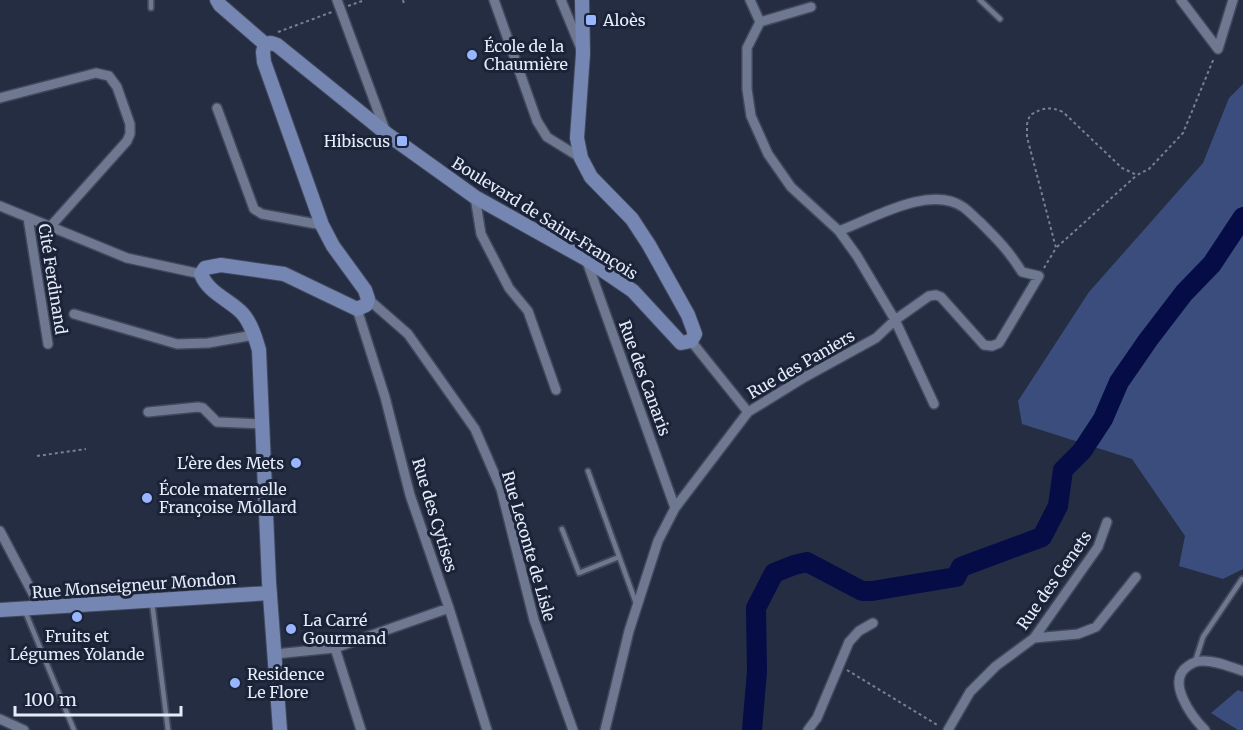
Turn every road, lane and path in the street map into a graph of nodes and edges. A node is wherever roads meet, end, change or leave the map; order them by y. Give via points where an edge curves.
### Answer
1 (151, 0) edge
2 (217, 0) edge
3 (365, 0) edge
4 (494, 0) edge
5 (561, 0) edge
6 (582, 0) edge
7 (750, 0) edge
8 (980, 0) edge
9 (1181, 0) edge
10 (1233, 0) edge
11 (338, 4) edge
12 (811, 7) dead end
13 (151, 8) dead end
14 (1000, 19) dead end
15 (760, 22) junction
16 (265, 44) junction
17 (1218, 49) junction
18 (583, 54) junction
19 (0, 98) edge
20 (217, 108) dead end
21 (387, 135) junction
22 (580, 158) junction
23 (1137, 175) junction
24 (475, 197) junction
25 (0, 206) edge
26 (28, 218) junction
27 (322, 225) junction
28 (50, 227) junction
29 (839, 231) junction
30 (1056, 248) junction
31 (586, 259) junction
32 (201, 274) junction
33 (1039, 276) junction
34 (368, 299) junction
35 (357, 309) junction
36 (74, 314) dead end
37 (894, 320) junction
38 (254, 335) junction
39 (691, 341) junction
40 (48, 344) dead end
41 (556, 390) dead end
42 (934, 404) dead end
43 (148, 412) dead end
44 (748, 412) junction
45 (262, 424) junction
46 (86, 449) dead end
47 (38, 456) dead end
48 (588, 471) dead end
49 (675, 508) junction
50 (1107, 522) dead end
51 (562, 529) dead end
52 (0, 531) edge
53 (619, 557) junction
54 (1136, 577) dead end
55 (1242, 579) edge
56 (270, 593) junction
57 (151, 600) junction
58 (637, 605) junction
59 (40, 607) junction
60 (448, 608) junction
61 (24, 609) junction
62 (0, 610) edge
63 (873, 623) dead end
64 (1034, 638) junction
65 (335, 648) junction
66 (275, 654) junction
67 (1194, 662) junction
68 (839, 665) junction
69 (1243, 670) edge
70 (0, 719) edge
71 (24, 730) edge
72 (74, 730) edge
73 (168, 730) edge
74 (280, 730) edge
75 (361, 730) edge
76 (487, 730) edge
77 (573, 730) edge
78 (605, 730) edge
79 (808, 730) edge
80 (947, 730) edge
81 (1205, 730) edge

1 - 13 lane
2 - 16 main road, Boulevard de Saint-François
3 - 11 path
4 - 22 street via 537,121 547,137
5 - 18 street
6 - 18 main road, Boulevard de Saint-François
7 - 15 street
8 - 14 lane
9 - 17 street
10 - 17 street
11 - 16 path via 273,35
11 - 21 street
12 - 15 street
15 - 29 street via 747,48 751,116 768,154 791,187
16 - 21 main road, Boulevard de Saint-François via 277,45
16 - 27 main road via 264,62
17 - 23 path via 1183,133 1149,169
18 - 22 main road, Boulevard de Saint-François via 577,138
19 - 28 street via 96,73 108,76 117,87 130,124 127,141
20 - 27 street via 254,209 262,214
21 - 24 main road, Boulevard de Saint-François
22 - 39 main road, Boulevard de Saint-François via 591,177 632,219 649,245 688,315 695,334
23 - 30 path
23 - 30 path via 1122,168 1063,112 1043,108 1030,115 1027,137
24 - 31 main road, Boulevard de Saint-François
24 - 41 street via 480,234 509,288 528,311
25 - 26 street
26 - 28 street
26 - 40 street, Cité Ferdinand
27 - 34 main road
28 - 32 street via 127,258
29 - 33 street via 905,204 952,201 963,206 1004,245 1022,272
29 - 37 street
30 - 33 path
31 - 39 main road, Boulevard de Saint-François via 633,291 681,343
31 - 49 street, Rue des Canaris
32 - 35 main road via 205,268 221,265 284,274
32 - 38 main road via 210,289 241,312
33 - 37 street, Rue des Paniers via 999,343 992,346 984,345 936,295 924,298
34 - 35 main road via 366,305
34 - 77 street, Rue Leconte de Lisle via 408,334 475,429 501,489 534,620
35 - 60 street, Rue des Cytises via 386,397 410,495
36 - 38 street via 177,344
37 - 42 street
37 - 44 street, Rue des Paniers via 876,338
38 - 45 main road via 261,363
39 - 44 street
43 - 45 street via 198,407 217,422
44 - 49 street, Rue des Paniers
45 - 56 main road
46 - 47 path
48 - 53 lane
49 - 58 street, Rue des Paniers via 658,541
50 - 64 street, Rue des Genets via 1098,547
51 - 53 lane via 579,573
52 - 59 street
53 - 58 lane
54 - 64 street via 1096,627 1078,634
55 - 67 lane via 1203,637
56 - 57 main road, Rue Monseigneur Mondon
56 - 66 main road
57 - 59 main road, Rue Monseigneur Mondon
57 - 73 lane
58 - 78 street, Rue des Paniers
59 - 61 main road, Rue Monseigneur Mondon
60 - 65 street
60 - 76 street, Rue des Cytises
61 - 62 main road, Rue Monseigneur Mondon
61 - 72 lane
63 - 68 street via 849,642
64 - 80 street, Rue des Genets via 996,666 970,692
65 - 66 street
65 - 75 street
66 - 74 main road
67 - 69 street via 1202,660
67 - 81 street via 1180,675 1181,694 1188,711
68 - 79 street
68 - 80 path
70 - 71 street

